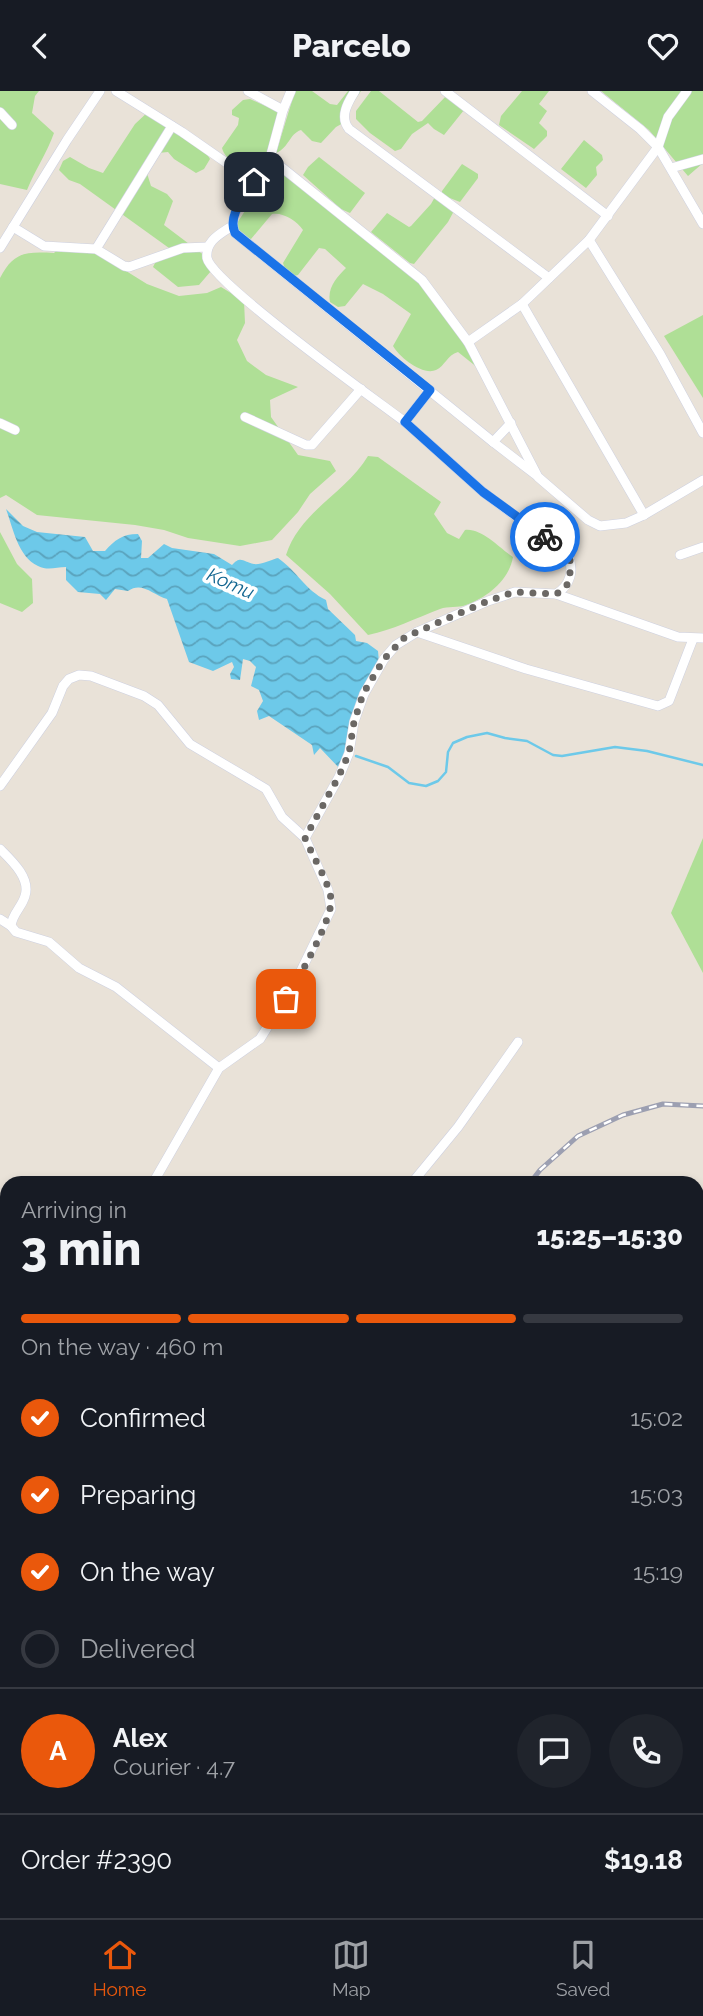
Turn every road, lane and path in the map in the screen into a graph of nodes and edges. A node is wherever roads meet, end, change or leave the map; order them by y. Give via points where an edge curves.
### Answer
1 (100, 91) edge
2 (116, 91) edge
3 (248, 91) edge
4 (291, 91) edge
5 (355, 91) edge
6 (445, 91) edge
7 (592, 91) edge
8 (687, 91) edge
9 (284, 110) junction
10 (0, 112) edge
11 (12, 125) dead end
12 (172, 126) junction
13 (658, 147) junction
14 (270, 157) junction
15 (703, 159) edge
16 (671, 168) junction
17 (254, 182) junction
18 (608, 216) junction
19 (702, 219) edge
20 (232, 226) junction
21 (13, 227) junction
22 (589, 240) junction
23 (208, 247) junction
24 (0, 248) edge
25 (96, 249) junction
26 (548, 278) junction
27 (522, 304) junction
28 (468, 342) junction
29 (361, 389) junction
30 (430, 390) junction
31 (245, 417) dead end
32 (405, 422) junction
33 (0, 423) edge
34 (511, 423) junction
35 (15, 430) dead end
36 (703, 433) edge
37 (494, 442) junction
38 (538, 477) junction
39 (703, 480) edge
40 (644, 515) junction
41 (703, 547) edge
42 (680, 555) dead end
43 (556, 594) junction
44 (417, 632) junction
45 (698, 639) edge
46 (4, 774) edge
47 (0, 786) edge
48 (305, 838) junction
49 (0, 849) edge
50 (0, 919) edge
51 (11, 926) junction
52 (518, 1042) dead end
53 (219, 1068) junction
54 (157, 1176) edge
55 (418, 1176) edge
56 (243, 1918) edge
57 (258, 1918) edge

1 - 21 street
2 - 12 street
3 - 9 street
4 - 9 street
5 - 26 street via 344,118 349,129
6 - 18 street
7 - 13 street
8 - 13 street via 668,117
9 - 14 street
10 - 11 street
12 - 17 street
12 - 25 street
13 - 16 street
13 - 18 street
14 - 17 street
14 - 28 street via 422,280
15 - 16 street
16 - 19 street
17 - 20 street via 233,215
18 - 22 street
20 - 23 street
20 - 30 street
21 - 24 street
21 - 25 street via 44,246
22 - 26 street
22 - 36 street
23 - 25 street via 183,248 129,267
23 - 29 street via 214,271
26 - 27 street
27 - 28 street
27 - 40 street
28 - 34 street
29 - 31 street via 312,445
29 - 32 street
30 - 32 street
30 - 37 street
32 - 43 street via 483,492 568,555 569,582
33 - 35 street
34 - 37 street
34 - 38 street
37 - 38 street
38 - 40 street via 600,526
39 - 40 street
41 - 42 street
43 - 44 street via 514,592
43 - 45 street via 678,637
44 - 45 street via 658,706 669,701
44 - 48 street via 396,645 363,694 349,753
46 - 47 street
46 - 48 street via 52,713 69,679 91,675 158,705 190,744 266,789 282,817
48 - 53 street via 328,890 331,909 295,983 260,1039
49 - 51 street via 21,872 26,886
50 - 51 street
51 - 53 street via 49,943 79,968 116,987
52 - 55 street
53 - 54 street
56 - 57 street

